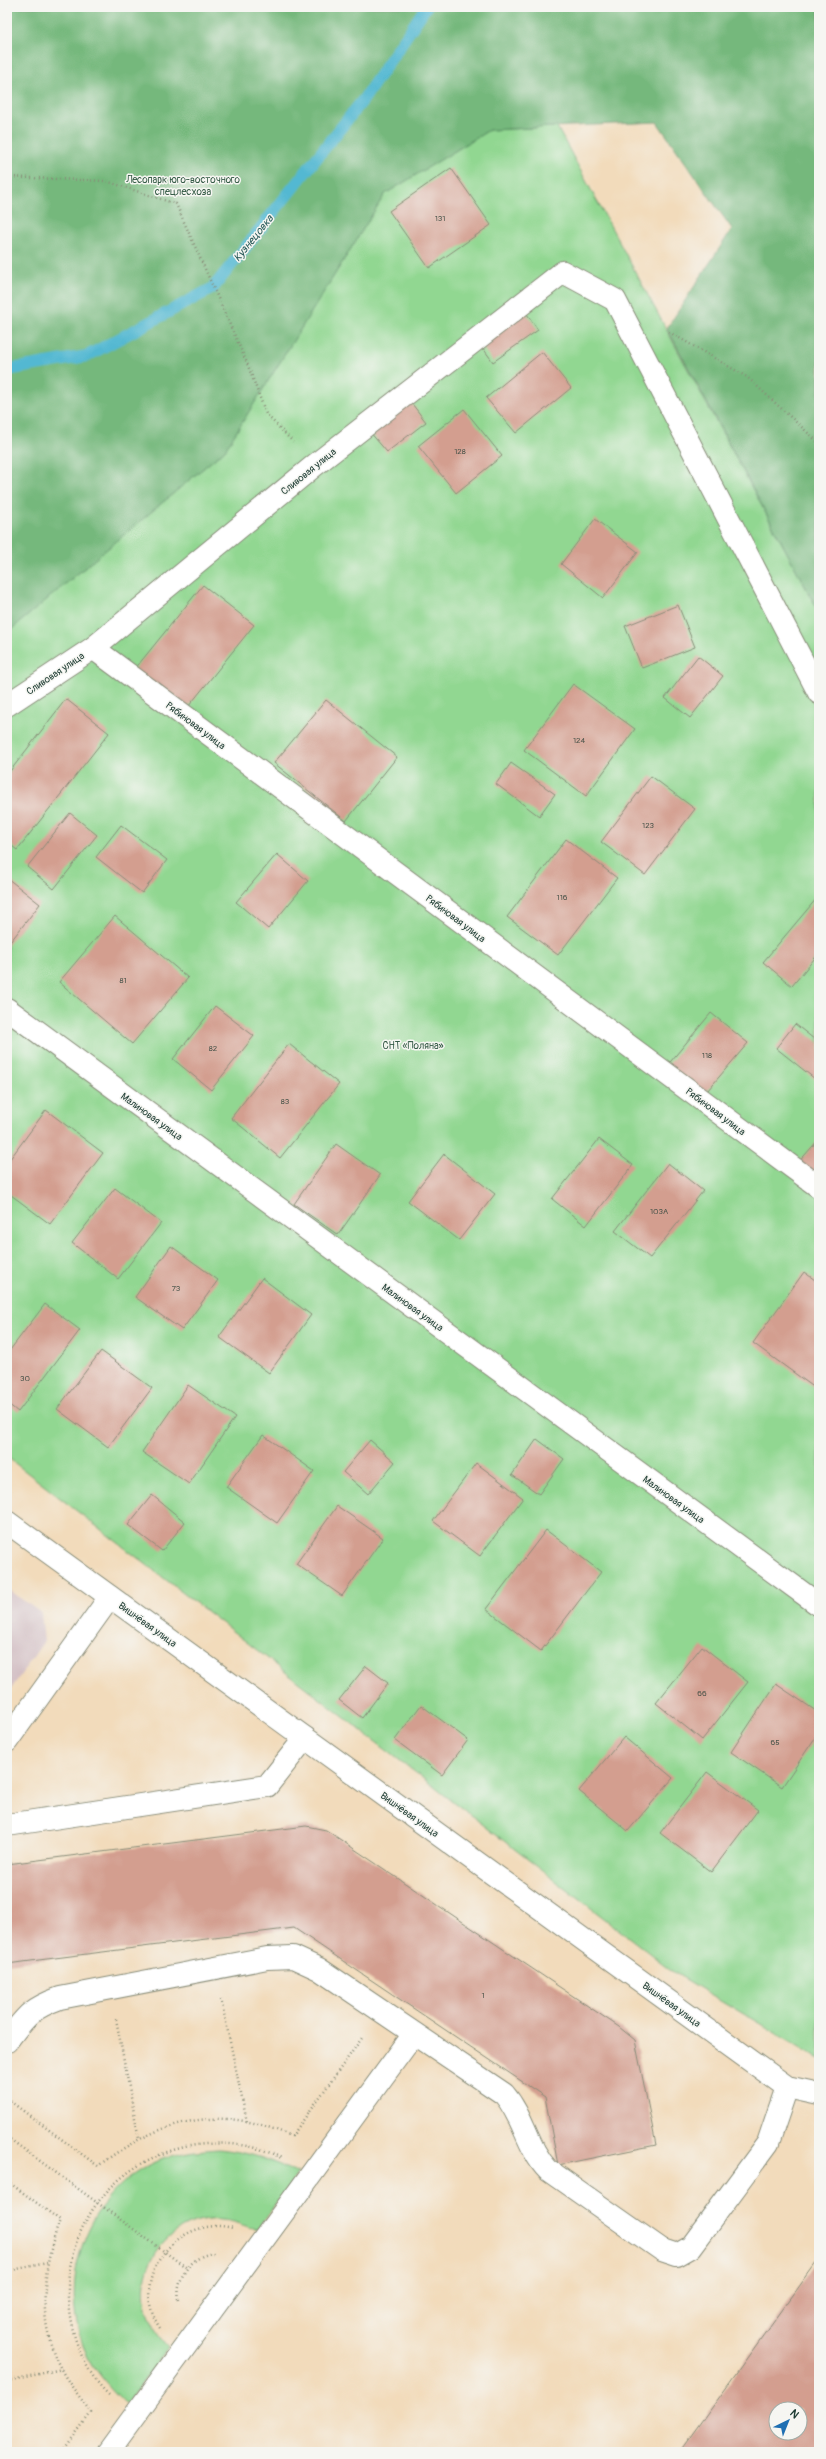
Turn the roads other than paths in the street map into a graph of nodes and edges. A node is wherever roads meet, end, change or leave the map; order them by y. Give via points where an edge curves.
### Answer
1 (93, 648) junction
2 (819, 693) edge
3 (7, 705) edge
4 (7, 1009) edge
5 (819, 1188) edge
6 (7, 1522) edge
7 (110, 1597) junction
8 (819, 1605) edge
9 (305, 1738) junction
10 (7, 1741) edge
11 (7, 1825) edge
12 (414, 2034) junction
13 (7, 2041) edge
14 (787, 2087) junction
15 (819, 2094) edge
16 (108, 2452) edge

1 - 2 lane, Сливовая улица via 315,465 563,272 615,300
1 - 3 lane, Сливовая улица
1 - 5 lane, Рябиновая улица
4 - 8 lane, Малиновая улица
6 - 7 lane, Вишнёвая улица
7 - 9 lane, Вишнёвая улица
7 - 10 lane
9 - 11 lane via 267,1786
9 - 14 lane, Вишнёвая улица
12 - 13 lane via 319,1969 293,1957 267,1958 60,1998 37,2007 21,2022
12 - 14 lane via 504,2094 515,2107 538,2160 548,2170 662,2250 677,2255 692,2247 768,2143
12 - 16 lane
14 - 15 lane, Вишнёвая улица

